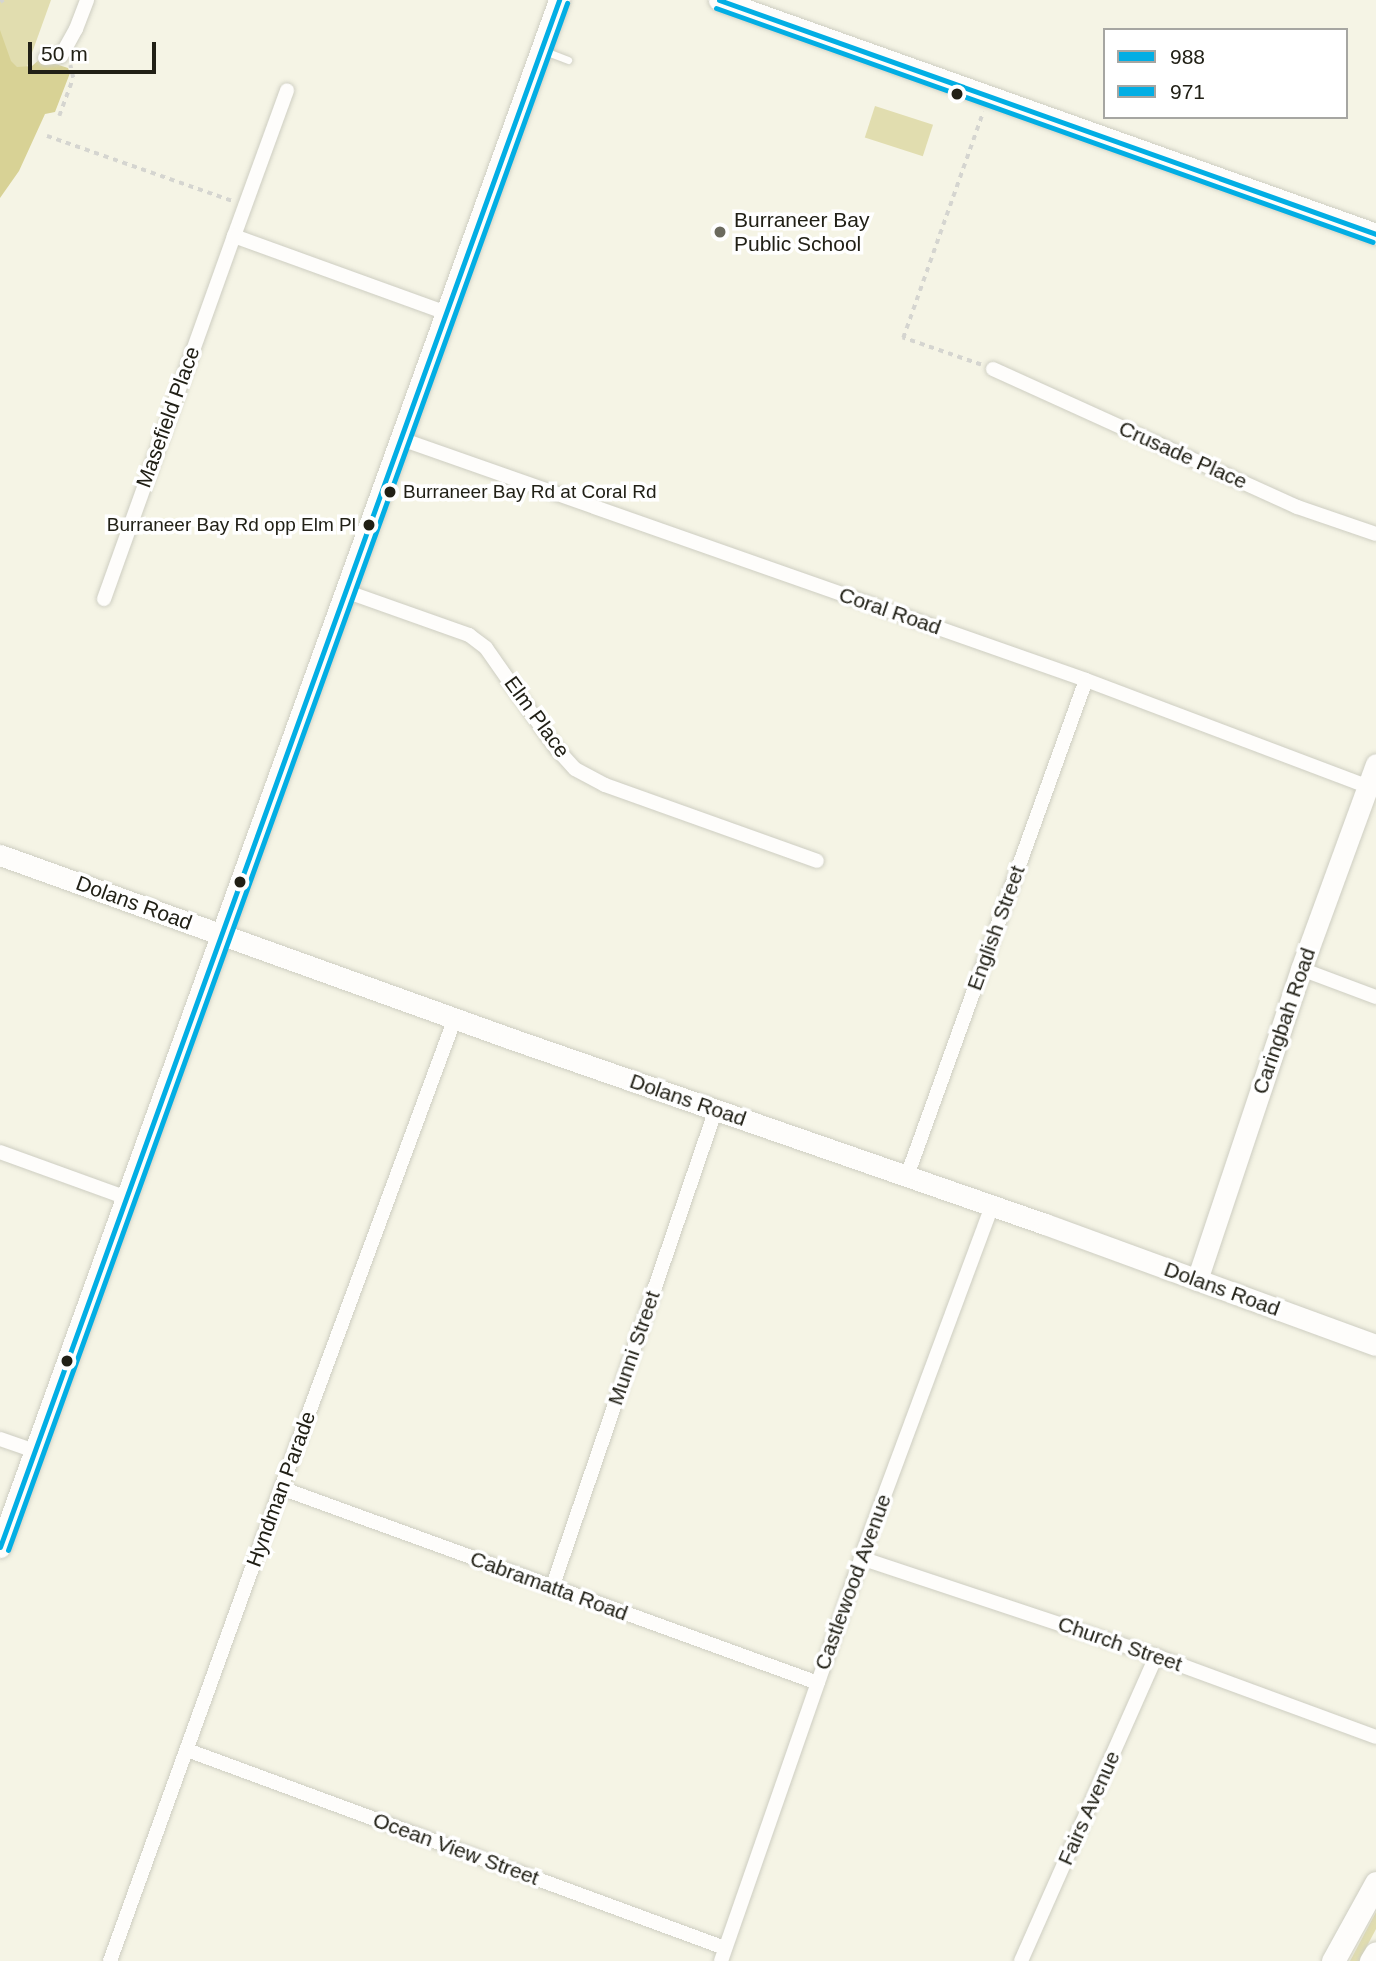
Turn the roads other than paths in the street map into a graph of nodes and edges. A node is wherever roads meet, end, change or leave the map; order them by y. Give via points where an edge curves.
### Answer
1 (87, 0) edge
2 (559, 0) edge
3 (719, 0) edge
4 (541, 50) junction
5 (45, 58) dead end
6 (568, 60) dead end
7 (287, 90) dead end
8 (1376, 234) edge
9 (234, 236) junction
10 (447, 313) junction
11 (993, 369) road end
12 (401, 439) junction
13 (1376, 534) edge
14 (345, 591) junction
15 (104, 599) dead end
16 (1086, 680) junction
17 (1376, 764) edge
18 (1372, 788) edge
19 (0, 855) edge
20 (817, 862) dead end
21 (222, 934) junction
22 (1301, 969) junction
23 (1376, 997) edge
24 (455, 1018) junction
25 (716, 1109) junction
26 (0, 1152) edge
27 (907, 1176) junction
28 (127, 1198) junction
29 (992, 1205) junction
30 (1196, 1280) junction
31 (1376, 1345) edge
32 (0, 1439) edge
33 (35, 1451) junction
34 (281, 1488) junction
35 (0, 1547) edge
36 (861, 1558) junction
37 (552, 1588) junction
38 (1156, 1656) junction
39 (818, 1683) junction
40 (1376, 1737) edge
41 (187, 1750) junction
42 (1376, 1883) edge
43 (1376, 1953) edge
44 (723, 1955) edge
45 (110, 1961) edge
46 (1021, 1961) edge
47 (1334, 1961) edge
48 (1371, 1961) edge

1 - 5 street via 65,60
2 - 4 street
3 - 8 street
4 - 6 lane
4 - 10 street
7 - 9 street, Masefield Place
9 - 10 street
9 - 15 street, Masefield Place
10 - 12 street
11 - 13 street, Crusade Place via 1297,507
12 - 14 street
12 - 16 street, Coral Road
14 - 20 street, Elm Place via 469,635 486,648 575,769 605,785
14 - 21 street
16 - 18 street, Coral Road
16 - 27 street, English Street
17 - 18 street, Caringbah Road
18 - 22 street, Caringbah Road
19 - 21 street, Dolans Road
21 - 24 street, Dolans Road
21 - 28 street
22 - 23 street
22 - 30 street, Caringbah Road
24 - 25 street, Dolans Road
24 - 34 street, Hyndman Parade
25 - 27 street, Dolans Road
25 - 37 street, Munni Street
26 - 28 street
27 - 29 street, Dolans Road
28 - 33 street
29 - 30 street, Dolans Road
29 - 36 street, Castlewood Avenue
30 - 31 street, Dolans Road
32 - 33 street
33 - 35 street
34 - 37 street, Cabramatta Road
34 - 41 street, Hyndman Parade
36 - 38 street, Church Street
36 - 39 street, Castlewood Avenue
37 - 39 street, Cabramatta Road
38 - 40 street, Church Street
38 - 46 street, Fairs Avenue
39 - 44 street, Castlewood Avenue
41 - 44 street, Ocean View Street
41 - 45 street, Hyndman Parade
42 - 47 main road
43 - 48 main road

